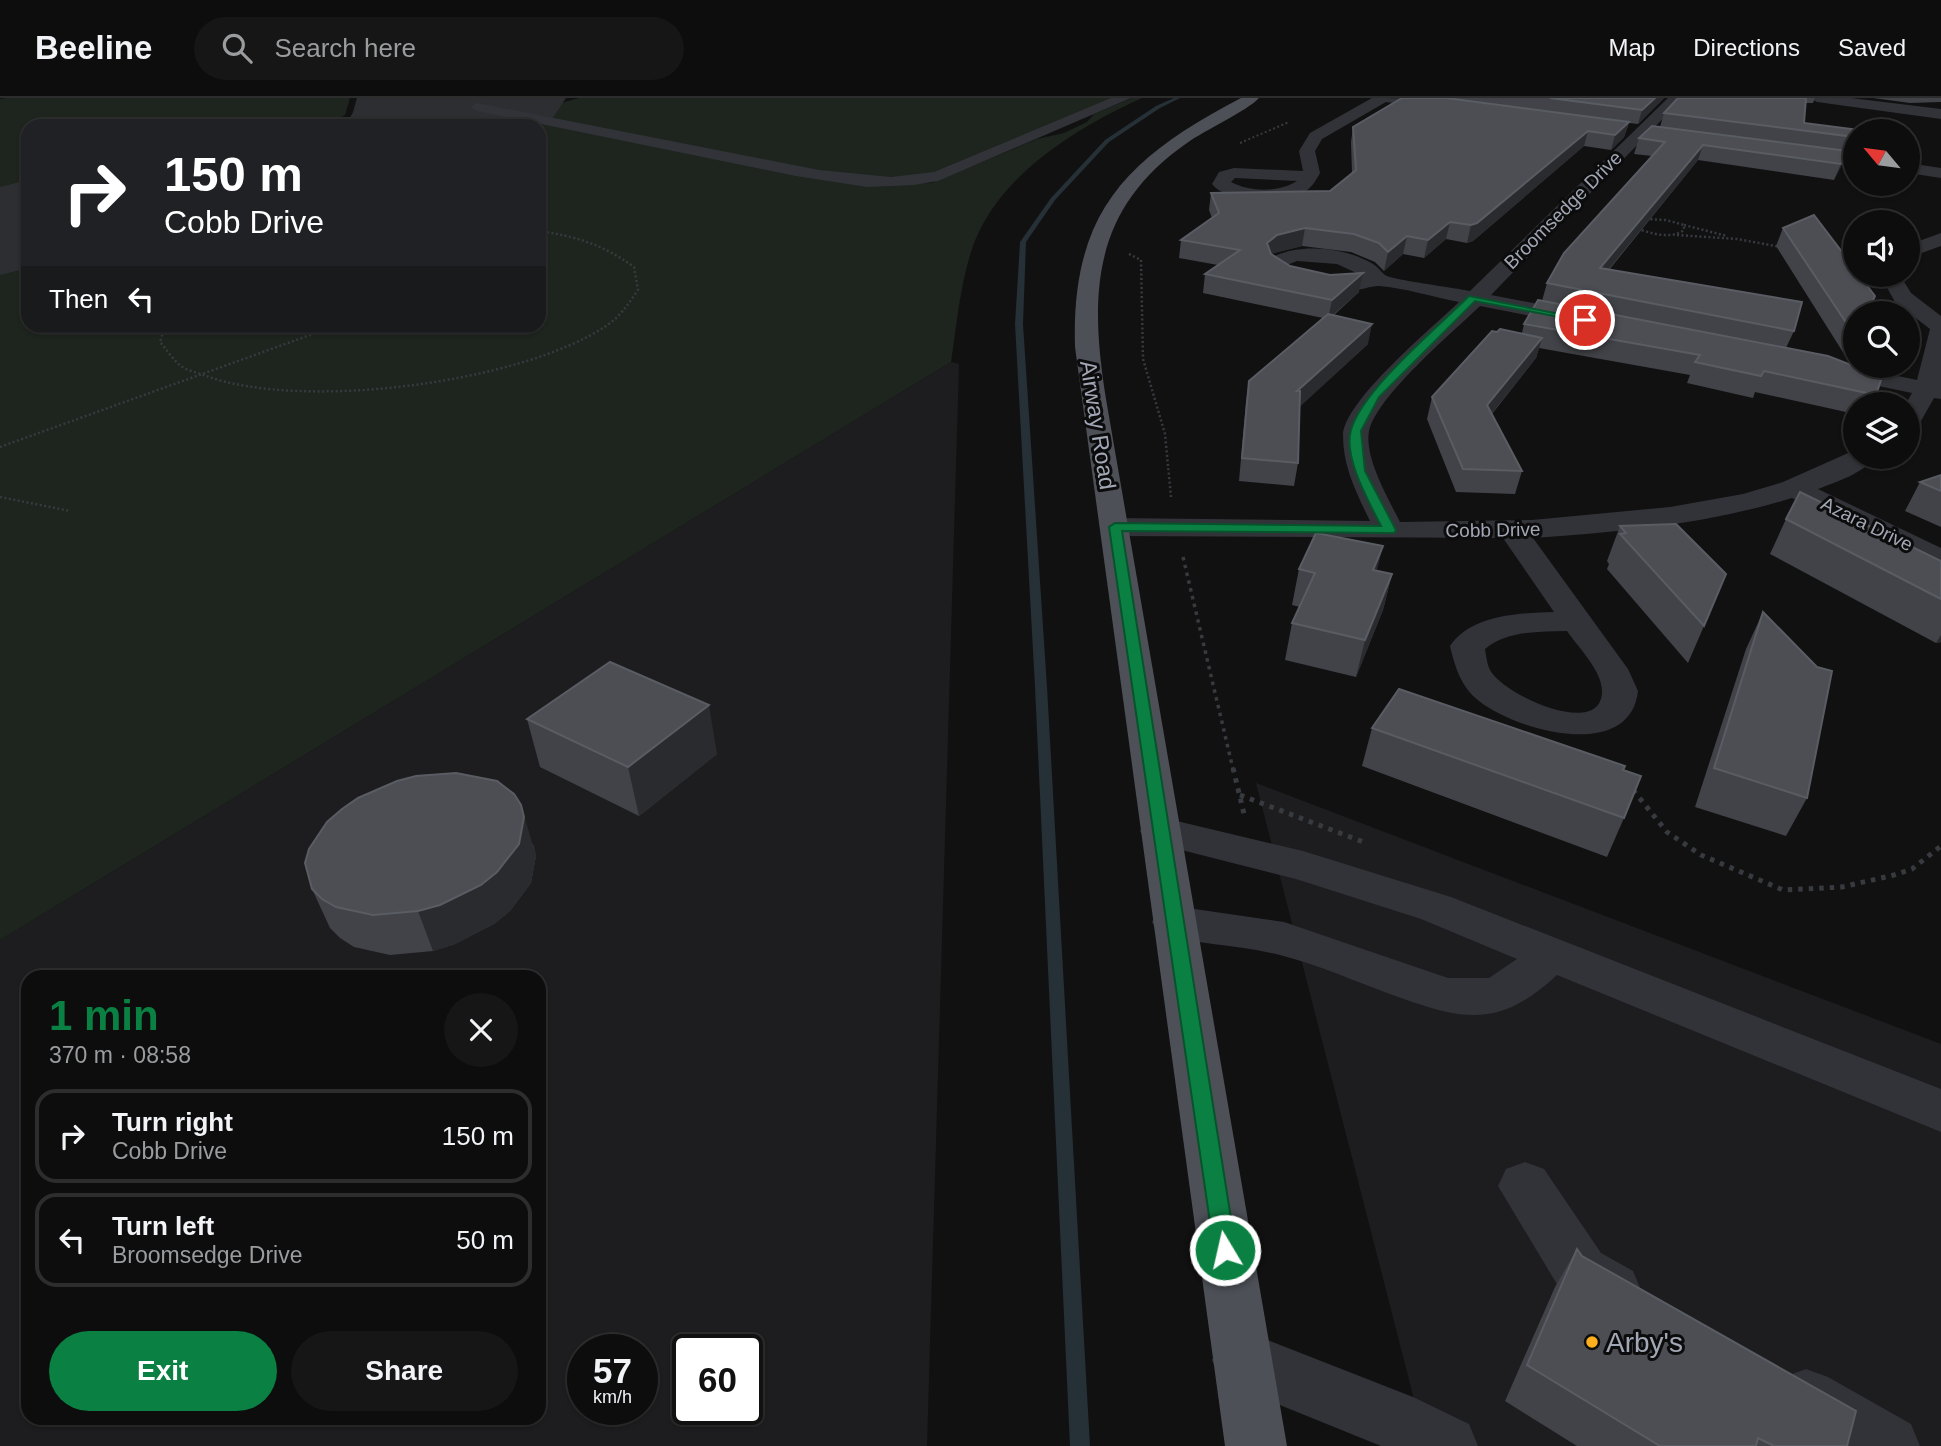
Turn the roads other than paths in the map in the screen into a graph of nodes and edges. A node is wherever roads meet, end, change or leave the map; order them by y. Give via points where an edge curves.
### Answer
1 (1124, 98) edge
2 (1252, 98) edge
3 (1385, 98) edge
4 (1676, 98) edge
5 (1817, 98) edge
6 (477, 107) dead end
7 (1468, 109) edge
8 (1941, 114) edge
9 (533, 119) edge
10 (546, 122) edge
11 (1635, 132) junction
12 (1668, 136) edge
13 (1774, 151) edge
14 (1843, 160) edge
15 (1920, 170) edge
16 (1941, 173) edge
17 (1309, 176) dead end
18 (1941, 239) edge
19 (1920, 248) edge
20 (1374, 279) dead end
21 (1897, 287) edge
22 (1473, 298) junction
23 (1601, 323) edge
24 (1941, 329) edge
25 (1809, 365) edge
26 (1934, 390) edge
27 (1920, 407) edge
28 (1843, 467) edge
29 (1794, 488) junction
30 (1115, 527) junction
31 (1390, 530) junction
32 (1513, 530) junction
33 (1941, 560) edge
34 (1574, 621) junction
35 (1160, 831) junction
36 (1174, 922) junction
37 (1552, 954) junction
38 (1941, 1111) edge
39 (1525, 1186) dead end
40 (1653, 1312) edge
41 (1242, 1360) junction
42 (1759, 1372) edge
43 (1256, 1446) edge
44 (1447, 1446) edge
45 (1889, 1446) edge

1 - 10 street via 912,183 832,177
2 - 30 main road, Airway Road via 1196,127 1141,171 1123,191 1095,248 1087,297 1087,360
3 - 7 street
3 - 17 street via 1315,136 1307,152
4 - 11 street, Broomsedge Drive
5 - 8 street
6 - 9 street
11 - 12 street
11 - 22 street, Broomsedge Drive via 1565,211
13 - 14 street
15 - 16 street
18 - 19 street
20 - 22 street
21 - 24 street
22 - 23 street
22 - 31 street, Broomsedge Drive via 1374,396 1356,431 1360,471
24 - 26 street
25 - 26 street
26 - 27 street
28 - 29 street, Cobb Drive
29 - 32 street, Cobb Drive via 1697,512
29 - 33 street, Azara Drive
30 - 31 street, Cobb Drive
30 - 35 main road, Airway Road
31 - 32 street, Cobb Drive
32 - 34 street
34 - 34 street via 1611,669 1620,692 1617,709 1605,719 1583,724 1528,716 1486,690 1467,660 1467,646 1489,631
35 - 36 main road, Airway Road
35 - 37 street via 1303,866 1436,908
36 - 37 street via 1284,939 1447,996 1472,1000 1509,991
36 - 41 main road, Airway Road
37 - 38 street
39 - 40 street via 1581,1272
41 - 43 main road, Airway Road
41 - 44 street
42 - 45 street

